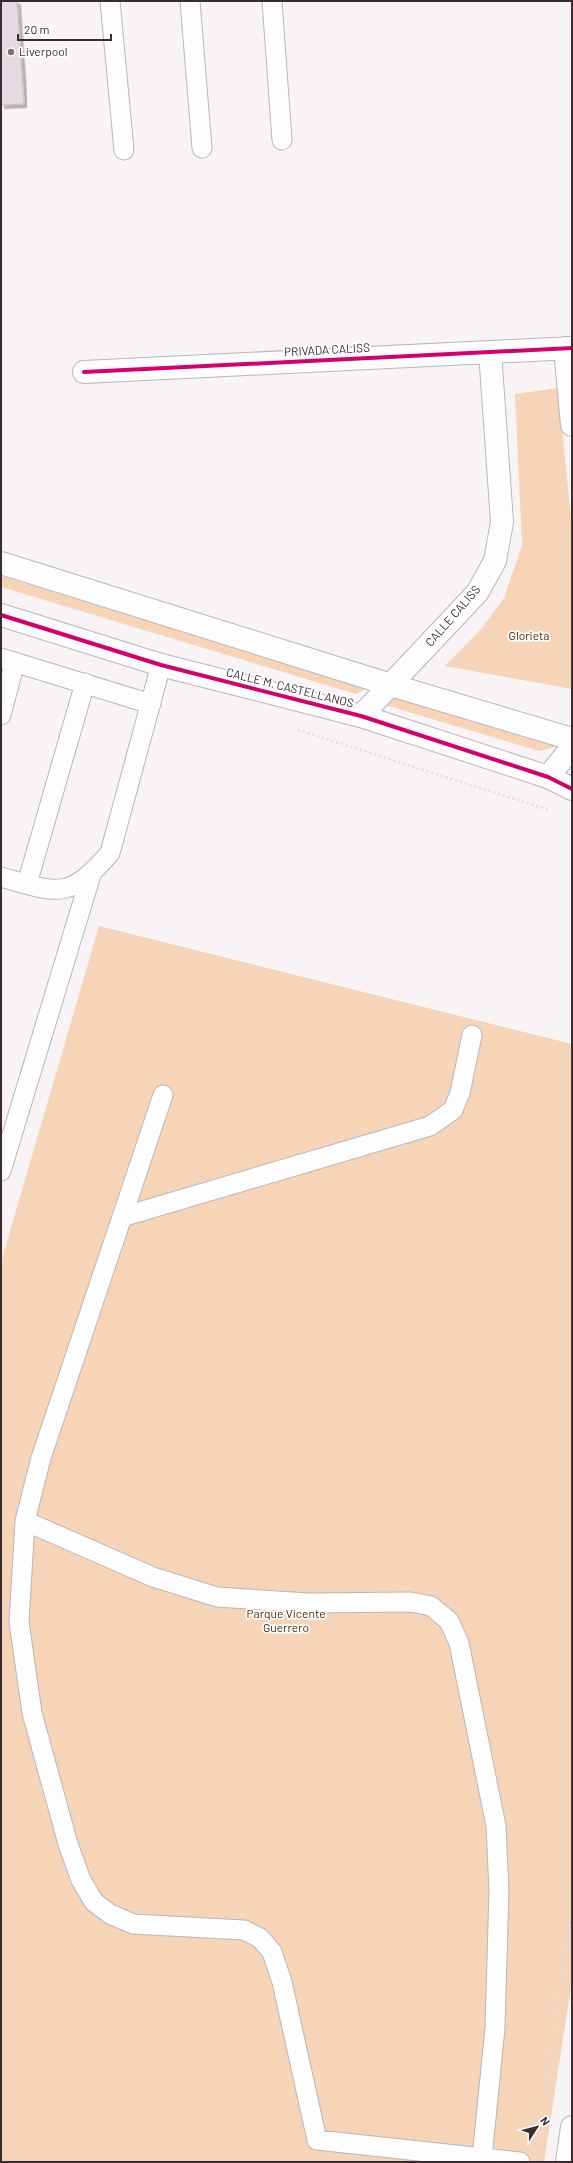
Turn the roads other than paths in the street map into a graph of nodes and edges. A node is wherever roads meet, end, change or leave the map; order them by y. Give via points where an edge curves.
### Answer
1 (110, 1) edge
2 (190, 1) edge
3 (272, 1) edge
4 (282, 140) dead end
5 (202, 148) dead end
6 (124, 150) dead end
7 (568, 348) edge
8 (490, 352) junction
9 (84, 372) dead end
10 (572, 425) edge
11 (1, 563) edge
12 (1, 615) edge
13 (8, 660) edge
14 (161, 665) junction
15 (85, 683) junction
16 (390, 685) junction
17 (151, 704) junction
18 (1, 715) edge
19 (361, 716) junction
20 (572, 739) edge
21 (572, 747) edge
22 (548, 777) junction
23 (572, 789) edge
24 (91, 875) junction
25 (1, 877) edge
26 (27, 884) junction
27 (472, 1035) dead end
28 (163, 1095) dead end
29 (1, 1171) edge
30 (122, 1217) junction
31 (25, 1521) junction
32 (572, 2127) edge
33 (482, 2158) junction
34 (520, 2162) edge
35 (567, 2162) edge

1 - 6 lane
2 - 5 lane
3 - 4 lane
7 - 8 street, PRIVADA CALISS
7 - 10 street
8 - 9 street, PRIVADA CALISS
8 - 16 street, CALLE CALISS via 502,522 495,561 477,593
11 - 16 street
12 - 14 street, CALLE M. CASTELLANOS
13 - 15 lane
13 - 18 lane
14 - 17 lane
14 - 19 street, CALLE M. CASTELLANOS
15 - 17 lane
15 - 26 lane
16 - 19 street, CALLE CALISS
16 - 20 street
17 - 24 lane via 110,853
19 - 22 street, CALLE M. CASTELLANOS
21 - 22 street
22 - 23 street, CALLE M. CASTELLANOS
24 - 26 lane via 72,888 52,890
24 - 29 lane
25 - 26 lane
27 - 30 lane via 460,1093 453,1110 430,1126
28 - 30 lane
30 - 31 lane via 41,1458
31 - 33 lane via 19,1622 32,1713 68,1844 94,1902 110,1914 133,1924 244,1930 260,1938 272,1952 282,1982 317,2140
31 - 33 lane via 153,1577 217,1597 308,1603 411,1602 431,1606 449,1621 459,1644 496,1826 499,1890 495,2028
32 - 35 street
33 - 34 lane

